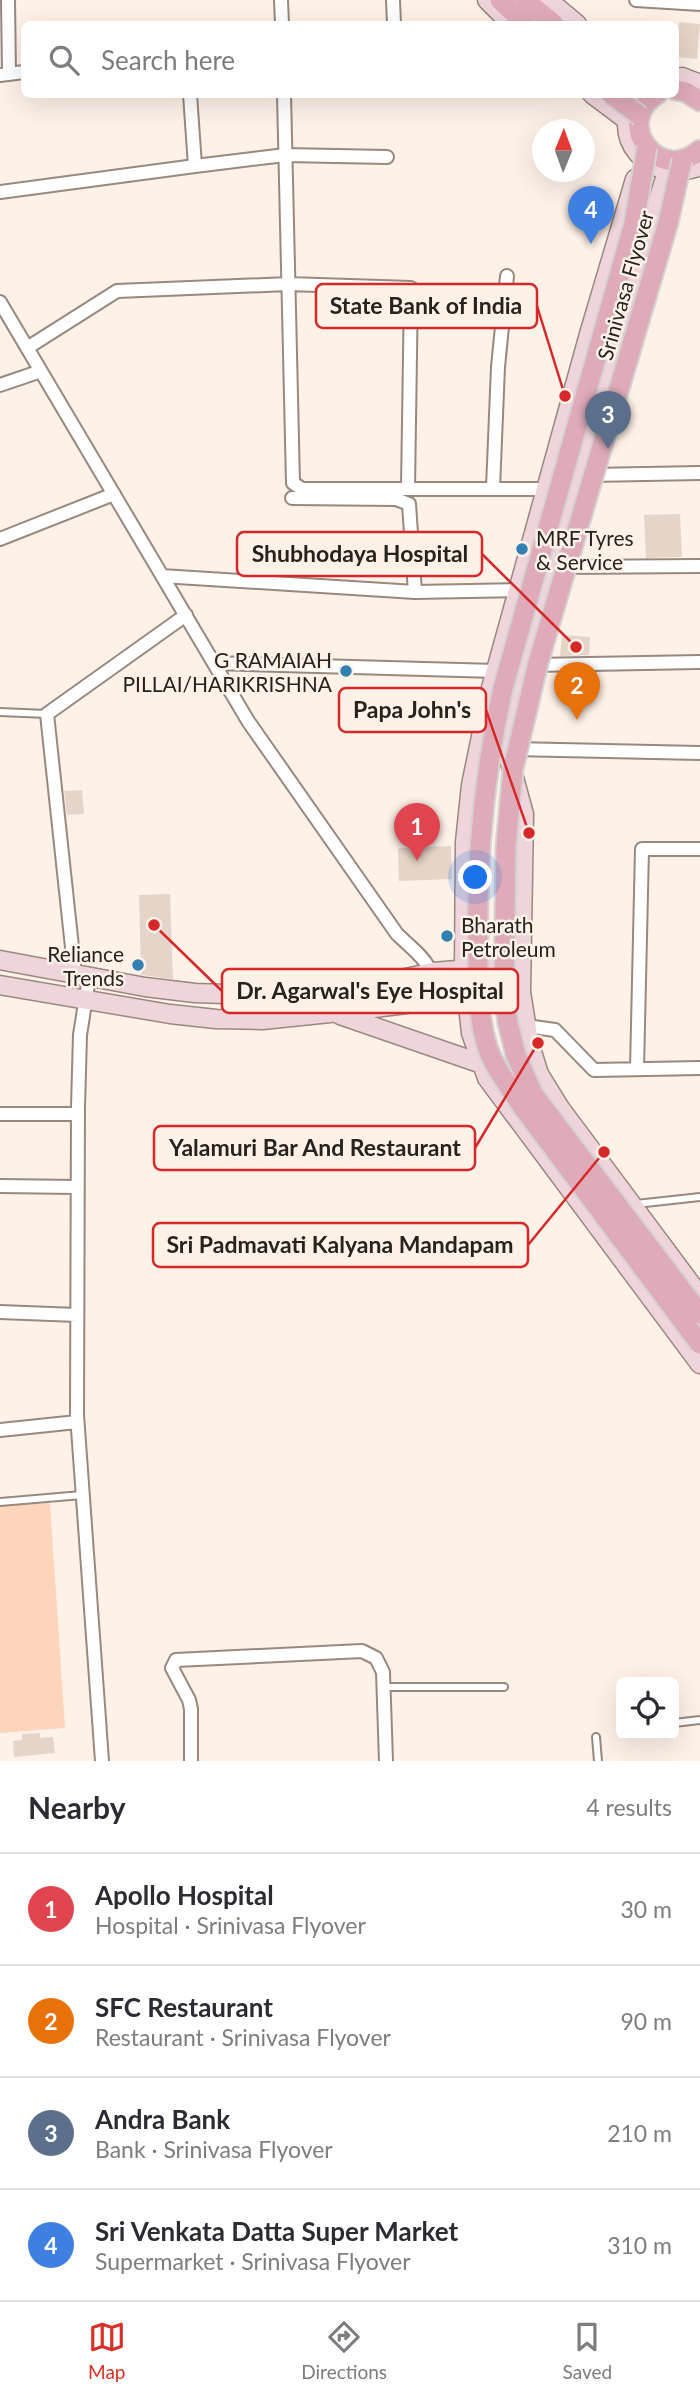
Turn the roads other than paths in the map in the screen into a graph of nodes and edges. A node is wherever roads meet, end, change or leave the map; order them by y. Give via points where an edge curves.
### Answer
1 (8, 0) edge
2 (281, 0) edge
3 (393, 0) edge
4 (487, 0) edge
5 (500, 0) edge
6 (525, 0) edge
7 (548, 0) edge
8 (636, 0) edge
9 (673, 2) edge
10 (700, 4) edge
11 (282, 21) edge
12 (394, 21) edge
13 (509, 21) edge
14 (522, 21) edge
15 (550, 21) edge
16 (573, 21) edge
17 (4, 74) edge
18 (679, 78) edge
19 (700, 84) edge
20 (679, 91) edge
21 (190, 98) edge
22 (284, 98) edge
23 (599, 98) edge
24 (615, 98) edge
25 (648, 98) edge
26 (700, 101) edge
27 (634, 118) junction
28 (700, 150) edge
29 (644, 153) junction
30 (285, 155) junction
31 (387, 157) dead end
32 (195, 166) junction
33 (683, 166) edge
34 (0, 192) edge
35 (507, 276) dead end
36 (288, 284) junction
37 (0, 302) edge
38 (27, 348) junction
39 (41, 371) junction
40 (0, 386) edge
41 (700, 473) edge
42 (579, 475) junction
43 (408, 488) junction
44 (493, 488) junction
45 (546, 489) junction
46 (114, 494) junction
47 (292, 498) dead end
48 (0, 539) edge
49 (700, 566) edge
50 (553, 568) junction
51 (162, 576) junction
52 (518, 590) junction
53 (415, 592) junction
54 (186, 615) junction
55 (700, 662) edge
56 (214, 663) junction
57 (526, 665) junction
58 (496, 671) junction
59 (0, 712) edge
60 (47, 714) junction
61 (506, 748) junction
62 (700, 753) edge
63 (700, 849) edge
64 (0, 960) edge
65 (522, 965) junction
66 (464, 969) junction
67 (433, 972) junction
68 (82, 976) junction
69 (0, 985) edge
70 (521, 989) junction
71 (467, 995) junction
72 (436, 999) junction
73 (86, 1001) junction
74 (333, 1013) junction
75 (526, 1026) junction
76 (482, 1064) junction
77 (700, 1068) edge
78 (637, 1069) junction
79 (0, 1114) edge
80 (78, 1114) junction
81 (0, 1186) edge
82 (77, 1187) junction
83 (700, 1197) edge
84 (631, 1205) junction
85 (699, 1294) edge
86 (0, 1312) edge
87 (700, 1314) edge
88 (77, 1315) junction
89 (700, 1344) edge
90 (700, 1364) edge
91 (77, 1422) junction
92 (0, 1430) edge
93 (82, 1495) junction
94 (0, 1502) edge
95 (385, 1687) junction
96 (504, 1687) dead end
97 (700, 1720) edge
98 (679, 1722) edge
99 (596, 1737) dead end
100 (102, 1761) edge
101 (191, 1761) edge
102 (386, 1761) edge
103 (598, 1761) edge

1 - 17 street
2 - 11 street
3 - 12 street
4 - 13 street
5 - 14 main road
6 - 15 main road
7 - 16 street
8 - 9 street
9 - 10 street
18 - 19 street
20 - 26 main road
21 - 32 street
22 - 30 street
23 - 27 street
24 - 27 main road, bridge
25 - 27 main road
27 - 29 main road, Srinivasa Flyover
28 - 33 main road
29 - 33 main road
29 - 45 street
29 - 89 main road, Srinivasa Flyover, bridge via 634,223 493,733 477,891 478,997 487,1046 496,1066
30 - 31 street
30 - 32 street
30 - 36 street
32 - 34 street
33 - 42 street via 643,248
33 - 87 main road, Srinivasa Flyover, bridge via 538,663 513,769 506,848 504,993 516,1055 533,1094
35 - 44 street
36 - 38 street via 117,291
36 - 43 street via 293,483 302,489
36 - 43 street via 411,288
37 - 38 street
38 - 39 street
39 - 40 street
39 - 46 street
41 - 42 street
42 - 50 street
43 - 44 street
44 - 45 street
45 - 52 street
46 - 48 street
46 - 51 street
47 - 53 street via 397,499 409,504
49 - 50 street
50 - 57 street
51 - 53 street
51 - 54 street
52 - 53 street
52 - 58 street
54 - 56 street
54 - 60 street
55 - 57 street
56 - 58 street
56 - 67 street via 248,721 397,934
57 - 61 street
58 - 66 street via 471,785
59 - 60 lane
60 - 68 street
61 - 62 street
61 - 65 street via 524,814
63 - 78 street via 642,849
64 - 68 street
65 - 66 street
65 - 70 street
66 - 67 street
66 - 71 street
67 - 68 street via 370,986 284,996 195,993
67 - 72 street
68 - 73 street
69 - 73 street
70 - 71 street
70 - 75 street
71 - 72 street
71 - 76 street via 471,1033
72 - 74 street
73 - 74 street via 216,1019
73 - 80 street via 80,1035
74 - 76 street
75 - 78 street via 555,1030 594,1070
75 - 84 street via 539,1074
76 - 90 street via 501,1098
77 - 78 street
79 - 80 street
80 - 82 street
81 - 82 street
82 - 88 street
83 - 84 lane
84 - 85 street
86 - 88 street
88 - 91 street
91 - 92 street
91 - 93 street
93 - 94 lane
93 - 100 street
95 - 96 lane
95 - 101 street via 380,1663 362,1651 176,1660 172,1668 191,1709
95 - 102 street
97 - 98 lane
99 - 103 lane

